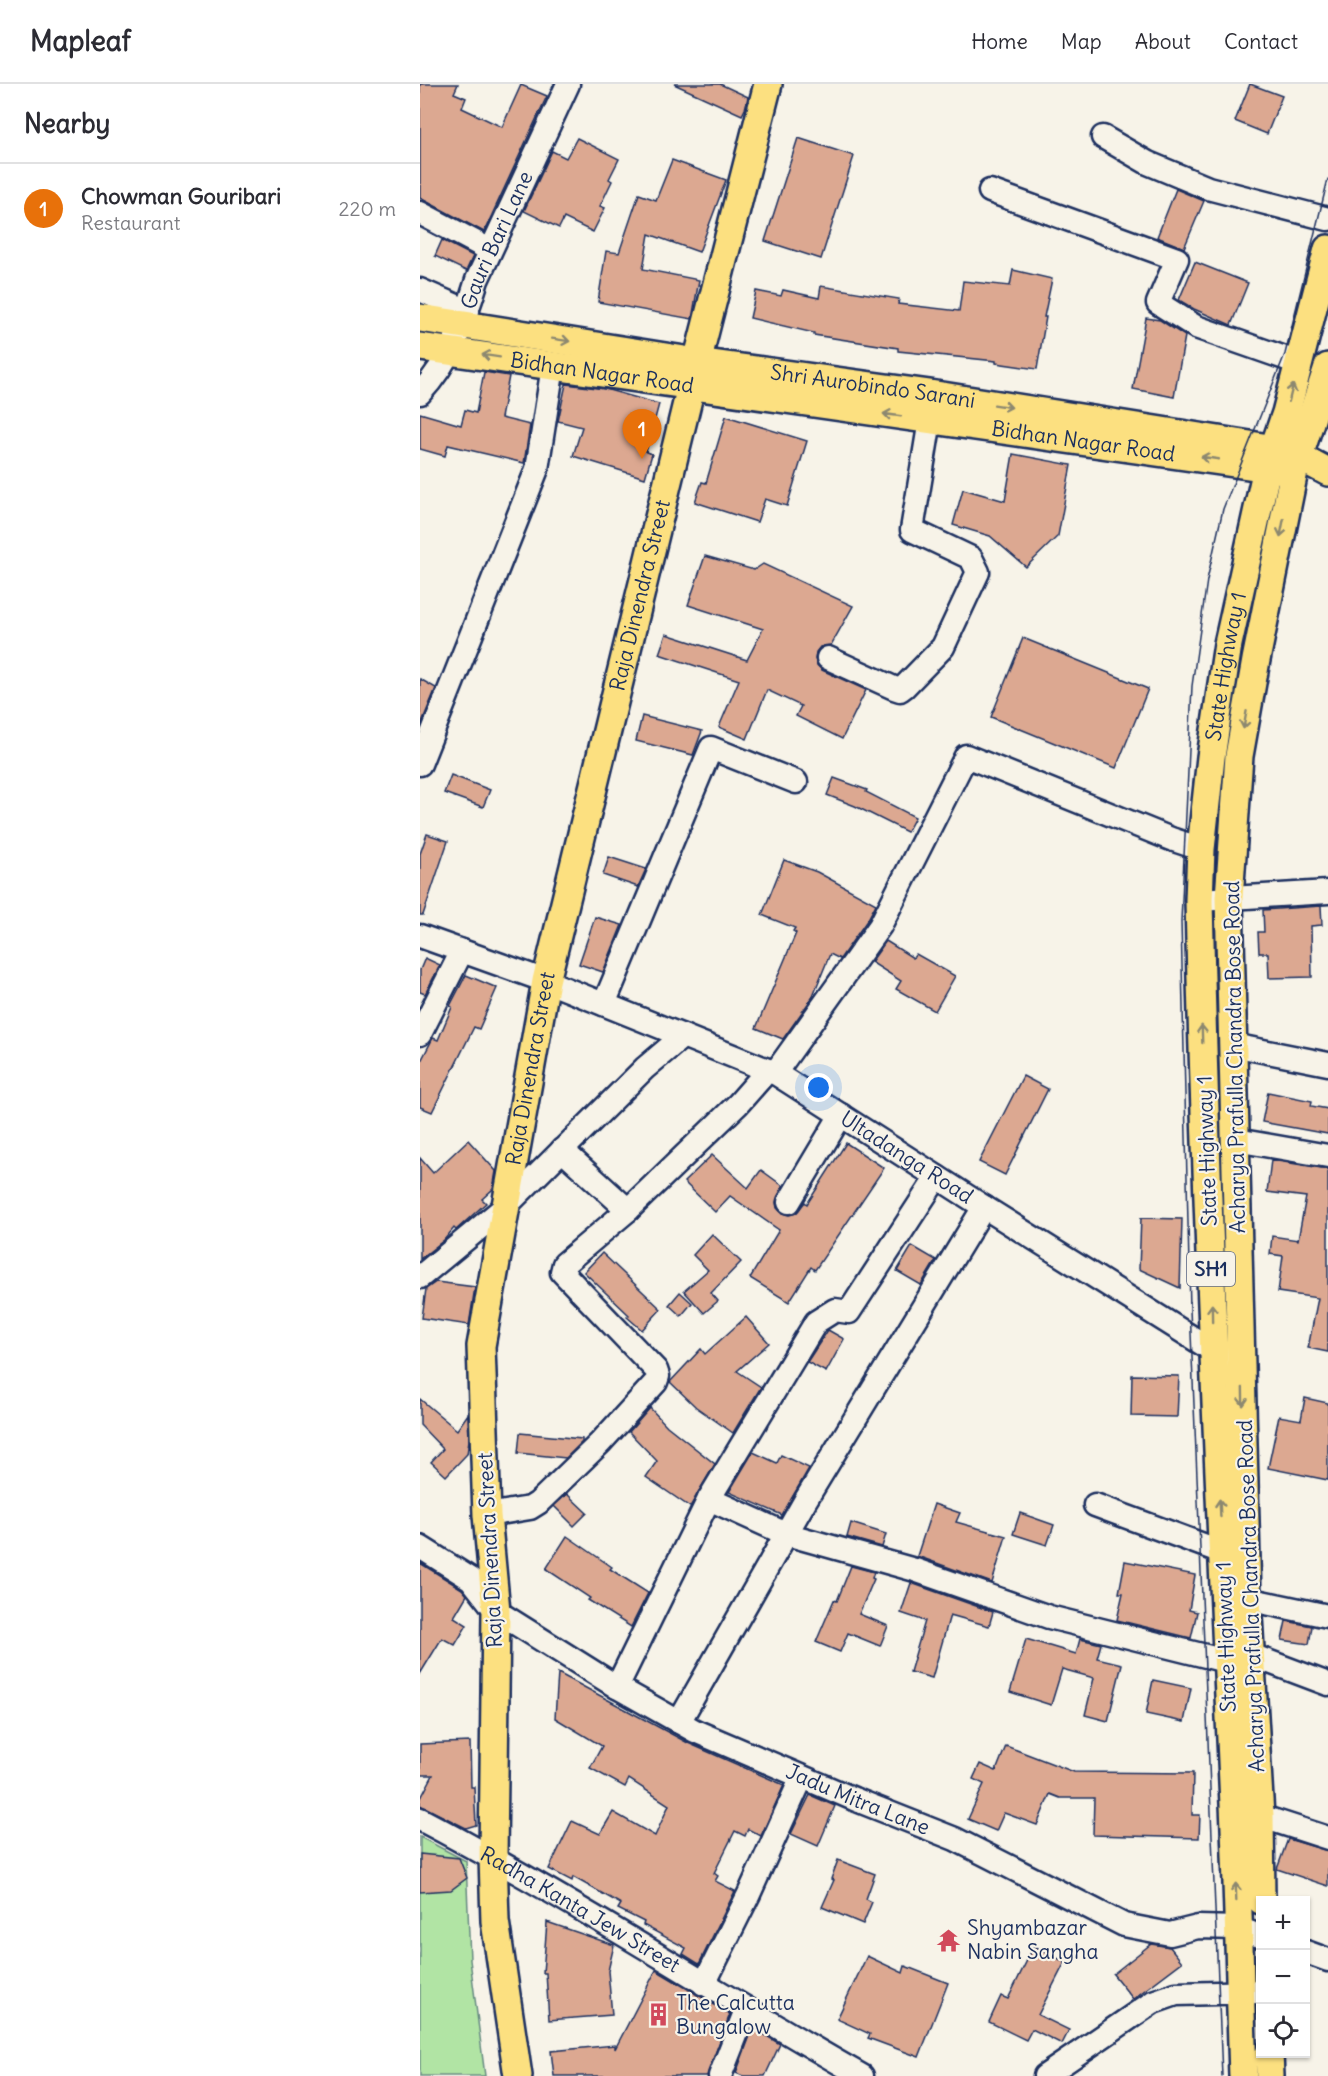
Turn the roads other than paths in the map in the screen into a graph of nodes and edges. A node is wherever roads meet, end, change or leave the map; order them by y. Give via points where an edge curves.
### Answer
1 (568, 84) edge
2 (768, 84) edge
3 (1102, 137) dead end
4 (990, 191) dead end
5 (420, 213) edge
6 (1328, 219) edge
7 (1328, 249) edge
8 (490, 250) junction
9 (420, 290) edge
10 (465, 317) junction
11 (420, 318) edge
12 (420, 347) edge
13 (450, 350) junction
14 (1299, 363) junction
15 (553, 366) junction
16 (1328, 368) edge
17 (694, 374) junction
18 (424, 385) edge
19 (930, 420) junction
20 (1283, 461) junction
21 (1325, 471) edge
22 (828, 657) dead end
23 (420, 764) edge
24 (796, 782) dead end
25 (1201, 849) junction
26 (1328, 892) edge
27 (1229, 898) junction
28 (1199, 900) junction
29 (420, 936) edge
30 (462, 951) junction
31 (546, 981) junction
32 (604, 1004) junction
33 (420, 1034) edge
34 (683, 1036) junction
35 (1233, 1045) junction
36 (1328, 1064) edge
37 (772, 1071) junction
38 (841, 1115) junction
39 (1236, 1140) junction
40 (562, 1150) junction
41 (1328, 1156) edge
42 (937, 1177) junction
43 (789, 1202) dead end
44 (506, 1206) junction
45 (984, 1207) junction
46 (628, 1210) junction
47 (420, 1277) edge
48 (1212, 1350) junction
49 (1242, 1364) junction
50 (709, 1499) junction
51 (1095, 1505) dead end
52 (487, 1515) junction
53 (786, 1534) junction
54 (420, 1547) edge
55 (1222, 1552) junction
56 (1247, 1599) junction
57 (496, 1611) junction
58 (1328, 1616) edge
59 (1239, 1658) junction
60 (1328, 1684) edge
61 (617, 1687) junction
62 (679, 1722) junction
63 (802, 1777) junction
64 (1260, 1816) junction
65 (420, 1819) edge
66 (1328, 1838) edge
67 (493, 1857) junction
68 (1261, 1896) edge
69 (1249, 1932) edge
70 (1310, 1954) edge
71 (1328, 1960) edge
72 (704, 1984) junction
73 (1250, 1992) edge
74 (746, 2010) junction
75 (1269, 2058) edge
76 (518, 2076) edge
77 (720, 2076) edge
78 (862, 2076) edge
79 (1045, 2076) edge
80 (1243, 2076) edge
81 (1270, 2076) edge

1 - 8 street, Gauri Bari Lane
2 - 17 main road, Raja Dinendra Street
3 - 6 street via 1148,163 1208,188
4 - 14 street via 1177,259 1158,303 1196,327
5 - 8 street
7 - 14 main road, Acharya Prafulla Chandra Bose Road / SH1
8 - 10 street, Gauri Bari Lane
9 - 10 street
10 - 11 main road, Shri Aurobindo Sarani
10 - 13 street, Gauri Bari Lane
10 -> 17 main road, Shri Aurobindo Sarani
12 - 13 main road, Bidhan Nagar Road
15 -> 13 main road, Bidhan Nagar Road
13 - 18 street, Gauri Bari Lane
20 -> 14 main road, Acharya Prafulla Chandra Bose Road / SH1
15 - 17 main road, Bidhan Nagar Road
15 - 23 street via 537,469
16 - 20 main road, Acharya Prafulla Chandra Bose Road / SH1
19 -> 17 main road, Bidhan Nagar Road
17 -> 20 main road, Shri Aurobindo Sarani via 930,394
17 - 31 main road, Raja Dinendra Street
20 -> 19 main road, Bidhan Nagar Road via 1160,451
19 - 22 street via 912,530 971,558 978,572 943,646 900,690
20 - 21 main road, Bidhan Nagar Road
20 - 25 main road, State Highway 1 / SH1 via 1228,644
20 -> 27 main road, Acharya Prafulla Chandra Bose Road / SH1 via 1239,756
24 - 32 street via 711,748
25 - 28 main road, State Highway 1 / SH1
25 - 37 street via 966,756 880,926
26 - 27 street
27 - 28 street
27 - 35 main road, Acharya Prafulla Chandra Bose Road / SH1
48 -> 28 main road, State Highway 1 / SH1
29 - 30 street, Ultadanga Road
30 - 31 street, Ultadanga Road
30 - 33 street
31 - 32 street, Ultadanga Road
31 - 44 main road, Raja Dinendra Street
32 - 34 street, Ultadanga Road
34 - 37 street, Ultadanga Road
34 - 40 street
35 - 36 street
35 - 39 main road, Acharya Prafulla Chandra Bose Road / SH1
37 - 38 street, Ultadanga Road
37 - 46 street
38 - 42 street, Ultadanga Road
38 - 43 street
39 - 41 street
39 - 49 main road, Acharya Prafulla Chandra Bose Road / SH1
40 - 44 street
40 - 46 street
42 - 45 street, Ultadanga Road
42 - 50 street via 849,1312 835,1310 816,1322
44 - 47 street
44 - 52 main road, Raja Dinendra Street via 481,1346
45 - 48 street, Ultadanga Road
45 - 53 street
46 - 52 street via 564,1264 562,1272 656,1370 656,1382 538,1503 530,1508
48 - 49 street, Ultadanga Road
55 -> 48 main road, State Highway 1 / SH1
49 -> 56 main road, Acharya Prafulla Chandra Bose Road / SH1
50 - 53 street
50 - 61 street
51 - 55 street
52 - 57 main road, Raja Dinendra Street
53 - 59 street via 915,1570 1048,1617
53 - 62 street
54 - 57 street, Jadu Mitra Lane via 471,1579
55 - 59 main road, State Highway 1 / SH1
56 - 58 street
56 - 59 main road, Acharya Prafulla Chandra Bose Road / SH1
57 - 61 street, Jadu Mitra Lane
57 - 67 main road, Raja Dinendra Street
59 - 60 street
59 - 64 main road, Acharya Prafulla Chandra Bose Road / SH1
69 -> 59 main road, State Highway 1 / SH1 via 1234,1808
61 - 62 street, Jadu Mitra Lane
62 - 63 street, Jadu Mitra Lane
63 - 69 street, Jadu Mitra Lane via 955,1839 1124,1925 1170,1934 1198,1927
63 - 72 street
64 - 66 street
64 - 68 main road, Acharya Prafulla Chandra Bose Road / SH1
65 - 67 street, Radha Kanta Jew Street
67 - 72 street, Radha Kanta Jew Street
67 - 76 main road, Raja Dinendra Street via 495,1921
69 - 73 main road, State Highway 1 / SH1
70 - 71 street
72 - 74 street, Radha Kanta Jew Street
73 - 79 street via 1176,1994 1153,2002
73 - 80 main road, State Highway 1 / SH1
74 - 77 street
74 - 78 street, Radha Kanta Jew Street
75 - 81 main road

